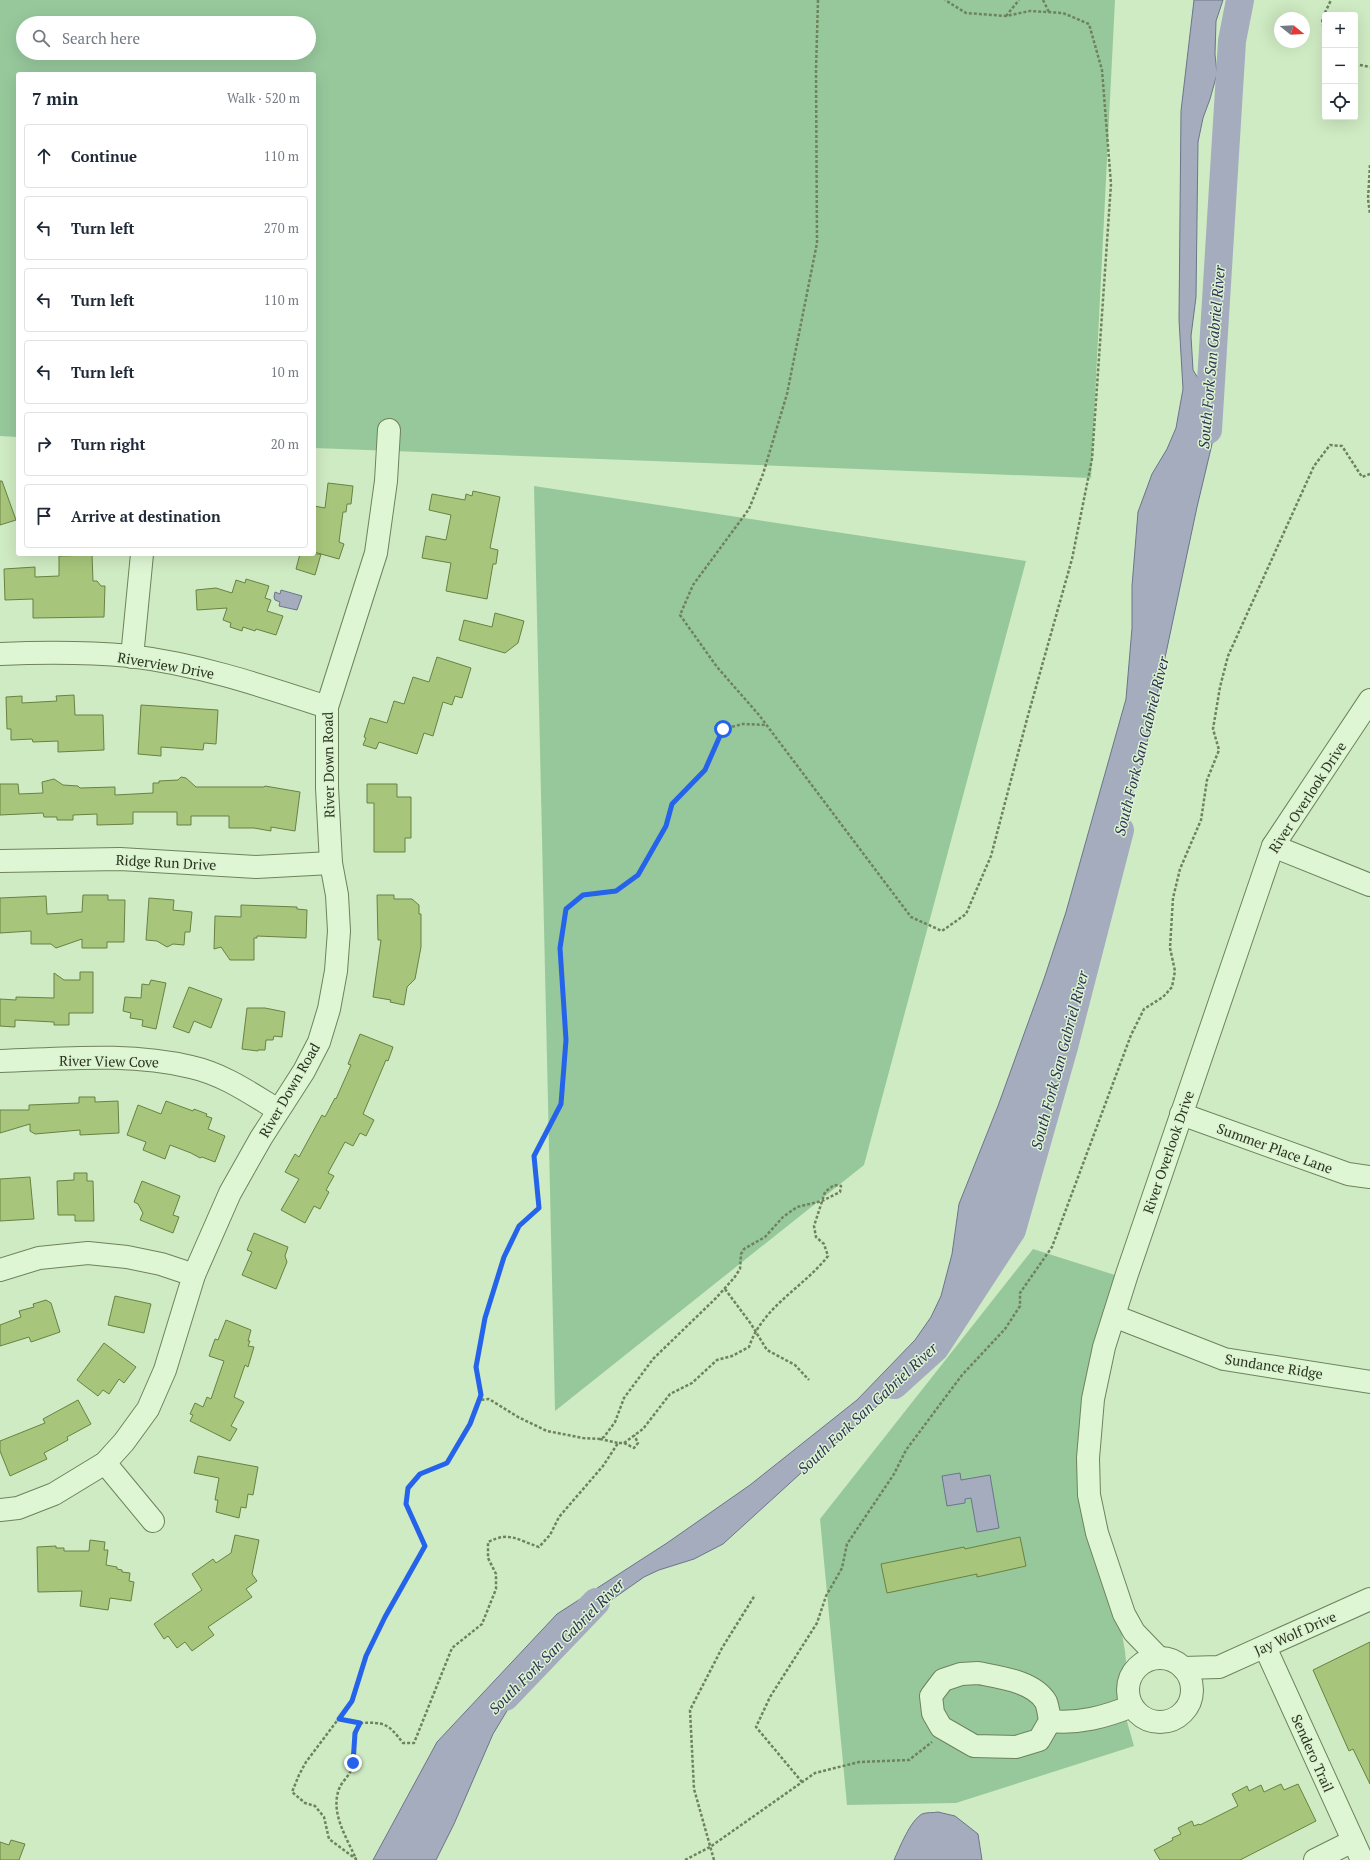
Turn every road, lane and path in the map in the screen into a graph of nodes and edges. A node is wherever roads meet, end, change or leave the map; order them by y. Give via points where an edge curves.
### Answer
1 (818, 0) edge
2 (944, 0) edge
3 (1019, 0) edge
4 (1044, 0) edge
5 (1331, 0) edge
6 (1048, 12) junction
7 (1325, 12) edge
8 (1006, 16) junction
9 (1358, 65) edge
10 (1370, 67) edge
11 (1370, 165) edge
12 (1370, 214) edge
13 (389, 430) dead end
14 (1370, 474) edge
15 (142, 556) edge
16 (0, 654) edge
17 (132, 657) junction
18 (1370, 700) edge
19 (327, 707) junction
20 (767, 726) junction
21 (1273, 846) junction
22 (0, 862) edge
23 (331, 863) junction
24 (1370, 885) edge
25 (0, 1061) edge
26 (278, 1110) junction
27 (1181, 1114) junction
28 (1370, 1177) edge
29 (822, 1201) junction
30 (0, 1270) edge
31 (194, 1275) junction
32 (725, 1289) junction
33 (1114, 1316) junction
34 (755, 1332) junction
35 (809, 1380) dead end
36 (1370, 1382) edge
37 (479, 1400) junction
38 (634, 1435) junction
39 (600, 1439) junction
40 (618, 1443) junction
41 (624, 1443) junction
42 (105, 1463) junction
43 (0, 1510) edge
44 (153, 1521) dead end
45 (755, 1595) dead end
46 (1370, 1599) edge
47 (1134, 1632) junction
48 (1265, 1647) junction
49 (1159, 1658) junction
50 (1219, 1667) junction
51 (1183, 1668) junction
52 (1134, 1671) junction
53 (1191, 1692) junction
54 (1132, 1706) junction
55 (339, 1719) junction
56 (1050, 1721) junction
57 (360, 1723) junction
58 (934, 1740) dead end
59 (802, 1782) junction
60 (710, 1847) junction
61 (1357, 1851) edge
62 (685, 1860) edge
63 (714, 1860) edge
64 (1315, 1860) edge

1 - 20 path via 817,243 787,394 763,474 749,509 693,585 680,615 717,668
2 - 8 path via 966,13
3 - 8 path
4 - 6 path
5 - 7 path
6 - 8 path
6 - 20 path via 1063,13 1089,24 1102,70 1111,184 1092,459 1072,559 991,856 966,914 942,931 911,917
9 - 10 path
11 - 12 path
13 - 19 street, River Down Road via 386,481 376,553
14 - 59 path via 1362,478 1342,446 1330,445 1314,466 1228,656 1213,729 1219,750 1207,780 1201,820 1180,869 1173,898 1170,948 1175,971 1172,987 1144,1009 1131,1035 1052,1247 1020,1294 1020,1306 1005,1329 962,1376 906,1450 894,1474 847,1544 842,1568 826,1596 817,1623 770,1698 756,1727
15 - 17 street
16 - 17 street, Riverview Drive via 48,652
17 - 19 street, Riverview Drive via 237,678
18 - 21 street, River Overlook Drive
19 - 23 street, River Down Road via 326,767
20 - 37 path via 743,724 723,729 705,770 672,804 666,826 638,875 616,891 583,895 566,909 560,948 566,1040 561,1104 534,1156 539,1208 519,1226 504,1257 485,1318 476,1367 481,1395
21 - 24 street
21 - 27 street, River Overlook Drive
22 - 23 street, Ridge Run Drive via 120,859 256,867
23 - 26 street, River Down Road via 337,895 339,931 336,971 329,1009 316,1048
25 - 26 street, River View Cove via 104,1058 155,1060 192,1067 217,1076
26 - 31 street, River Down Road via 230,1193
27 - 28 street, Summer Place Lane via 1348,1174
27 - 33 street, River Overlook Drive
29 - 29 path via 830,1187 841,1186 840,1192
29 - 32 path via 797,1207 783,1217 765,1237 744,1249 740,1269
29 - 34 path via 814,1226 816,1237 824,1244 828,1256 819,1268 773,1309
30 - 31 street via 39,1258 88,1253 161,1264
31 - 42 street, River Down Road via 165,1370 148,1408 124,1442
32 - 34 path
32 - 39 path via 653,1359 624,1398 615,1422
33 - 36 street, Sundance Ridge via 1224,1359
33 - 47 street, River Overlook Drive via 1104,1347 1093,1399 1088,1458 1089,1496 1100,1541 1124,1614
34 - 35 path via 768,1350 795,1365
34 - 38 path via 749,1347 718,1360 692,1383 670,1394 643,1429
37 - 39 path via 489,1399 547,1431
37 - 55 path via 470,1424 447,1463 420,1474 408,1488 406,1504 425,1546 385,1617 366,1656 352,1701
38 - 41 path
38 - 41 path via 638,1443 634,1448
39 - 40 path
40 - 41 path
40 - 57 path via 603,1466 559,1516 550,1535 539,1547 509,1536 488,1542 488,1558 496,1574 496,1589 482,1624 452,1648 414,1743 403,1743 395,1731 382,1722
42 - 43 street, River Down Road via 54,1494 18,1508
42 - 44 street
45 - 60 path via 722,1648 690,1710 694,1789
46 - 48 street, Jay Wolf Drive
47 - 49 street
47 - 52 street
48 - 50 street, Jay Wolf Drive
48 - 61 street, Sendero Trail
49 - 51 street via 1172,1661
49 - 52 street via 1150,1659
50 - 51 street, Jay Wolf Drive
50 - 53 street, Jay Wolf Drive via 1211,1677
51 - 53 street via 1191,1683
52 - 54 street via 1127,1689
53 - 54 street via 1184,1710 1168,1721 1148,1720
54 - 56 street via 1101,1718
55 - 57 path
55 - 57 path via 306,1762 292,1792 305,1803 315,1806 324,1817 329,1839 356,1859 337,1814 336,1802 339,1788 348,1778 353,1763 355,1733
56 - 56 street via 1046,1703 1036,1691 1013,1680 978,1673 961,1674 943,1680 931,1696 933,1713 941,1727 974,1746 1016,1746 1039,1740
58 - 59 path via 909,1760 859,1762 815,1773
59 - 60 path
60 - 62 path
60 - 63 path
61 - 64 street

